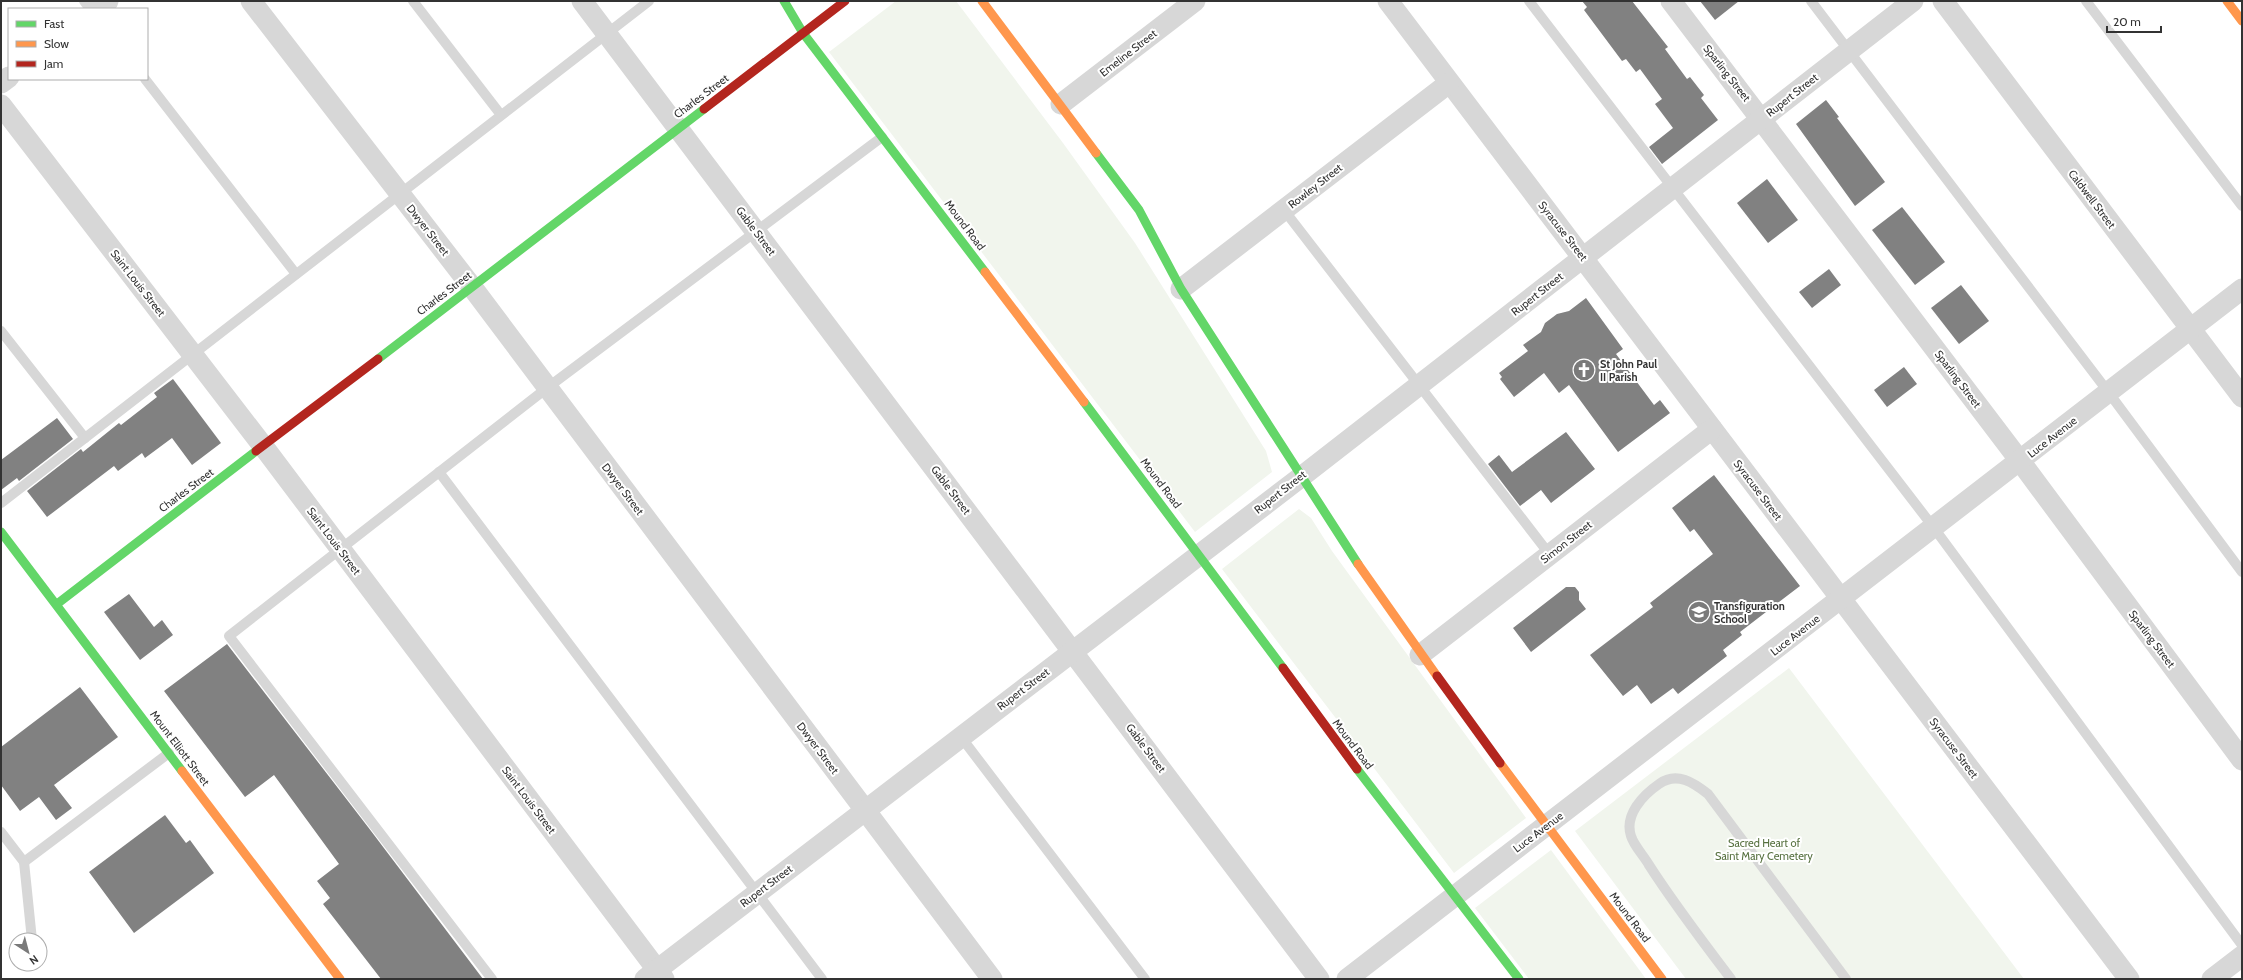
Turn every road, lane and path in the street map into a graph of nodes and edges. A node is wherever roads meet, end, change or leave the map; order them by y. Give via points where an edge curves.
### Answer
1 (108, 1) edge
2 (251, 1) edge
3 (413, 1) edge
4 (582, 1) edge
5 (649, 1) edge
6 (784, 1) edge
7 (846, 1) edge
8 (982, 1) edge
9 (1195, 1) edge
10 (1388, 1) edge
11 (1529, 1) edge
12 (1671, 1) edge
13 (1811, 1) edge
14 (1912, 1) edge
15 (1943, 1) edge
16 (2086, 1) edge
17 (2227, 1) edge
18 (98, 8) edge
19 (2242, 21) edge
20 (804, 33) junction
21 (607, 34) junction
22 (1848, 51) junction
23 (146, 80) edge
24 (1449, 83) junction
25 (1061, 104) junction
26 (1, 106) edge
27 (501, 115) junction
28 (1762, 119) junction
29 (679, 128) junction
30 (882, 137) junction
31 (1672, 189) junction
32 (400, 194) junction
33 (2242, 206) edge
34 (1284, 210) junction
35 (757, 231) junction
36 (1584, 258) junction
37 (296, 274) junction
38 (472, 287) junction
39 (1181, 289) junction
40 (2242, 289) edge
41 (2190, 330) junction
42 (1, 331) edge
43 (193, 354) junction
44 (1418, 386) junction
45 (547, 388) junction
46 (2109, 393) junction
47 (2242, 398) edge
48 (1712, 430) junction
49 (85, 438) junction
50 (263, 446) junction
51 (2020, 461) junction
52 (439, 472) junction
53 (1301, 476) junction
54 (1, 503) edge
55 (1934, 528) junction
56 (1, 532) edge
57 (340, 548) junction
58 (1200, 555) junction
59 (1550, 555) junction
60 (2242, 572) edge
61 (1841, 600) junction
62 (56, 604) junction
63 (1073, 652) junction
64 (1420, 656) junction
65 (961, 737) junction
66 (169, 753) junction
67 (2242, 760) edge
68 (865, 810) junction
69 (1546, 827) junction
70 (1, 832) edge
71 (24, 862) junction
72 (757, 893) junction
73 (1456, 895) junction
74 (31, 932) edge
75 (2242, 945) edge
76 (2242, 956) edge
77 (655, 976) edge
78 (340, 979) edge
79 (492, 979) edge
80 (822, 979) edge
81 (992, 979) edge
82 (1145, 979) edge
83 (1319, 979) edge
84 (1347, 979) edge
85 (1519, 979) edge
86 (1662, 979) edge
87 (1731, 979) edge
88 (1846, 979) edge
89 (2129, 979) edge
90 (2212, 979) edge

1 - 18 street
2 - 32 street, Dwyer Street
3 - 27 lane
4 - 21 street, Gable Street
5 - 21 lane
6 - 20 main road, Mound Road
7 - 20 main road, Charles Street
8 - 25 main road, Mound Road
9 - 25 street, Emeline Street
10 - 24 street, Syracuse Street
11 - 31 lane
12 - 28 street, Sparling Street
13 - 22 lane
14 - 22 street, Rupert Street
15 - 41 street, Caldwell Street
16 - 33 lane
17 - 19 main road
20 - 29 main road, Charles Street
20 - 30 main road, Mound Road
21 - 27 lane
21 - 29 street, Gable Street
22 - 28 street, Rupert Street
22 - 46 lane
23 - 37 lane
24 - 34 street, Rowley Street
24 - 36 street, Syracuse Street
25 - 39 main road, Mound Road via 1139,210
26 - 43 street, Saint Louis Street
27 - 32 lane
28 - 31 street, Rupert Street
28 - 51 street, Sparling Street
29 - 35 street, Gable Street
29 - 38 main road, Charles Street
30 - 35 lane
30 - 58 main road, Mound Road
31 - 36 street, Rupert Street
31 - 55 lane
32 - 37 lane
32 - 38 street, Dwyer Street
34 - 39 street, Rowley Street
34 - 44 lane
35 - 45 lane
35 - 63 street, Gable Street
36 - 44 street, Rupert Street
36 - 48 street, Syracuse Street
37 - 43 lane
38 - 45 street, Dwyer Street
38 - 50 main road, Charles Street
39 - 53 main road, Mound Road
40 - 41 street, Luce Avenue
41 - 46 street, Luce Avenue
41 - 47 street, Caldwell Street
42 - 49 lane
43 - 49 lane
43 - 50 street, Saint Louis Street
44 - 53 street, Rupert Street
44 - 59 lane
45 - 52 lane
45 - 68 street, Dwyer Street
46 - 51 street, Luce Avenue
46 - 60 lane
48 - 59 street, Simon Street
48 - 61 street, Syracuse Street
49 - 54 lane
50 - 57 street, Saint Louis Street
50 - 62 main road, Charles Street
51 - 55 street, Luce Avenue
51 - 67 street, Sparling Street
52 - 57 lane
52 - 72 lane
53 - 58 street, Rupert Street
53 - 64 main road, Mound Road
55 - 61 street, Luce Avenue
55 - 75 lane
56 - 62 main road, Mount Elliott Street
57 - 77 street, Saint Louis Street
57 - 79 lane via 229,636
58 - 63 street, Rupert Street
58 - 73 main road, Mound Road via 1356,767
59 - 64 street, Simon Street
61 - 69 street, Luce Avenue
61 - 89 street, Syracuse Street
62 - 66 main road, Mount Elliott Street
63 - 65 street, Rupert Street
63 - 83 street, Gable Street
64 - 69 main road, Mound Road
65 - 68 street, Rupert Street
65 - 82 lane
66 - 71 lane
66 - 78 main road, Mount Elliott Street
68 - 72 street, Rupert Street
68 - 81 street, Dwyer Street
69 - 73 street, Luce Avenue
69 - 86 main road, Mound Road
70 - 71 lane
71 - 74 lane
72 - 77 street, Rupert Street
72 - 80 lane
73 - 84 street, Luce Avenue
73 - 85 main road, Mound Road
76 - 90 street
87 - 88 lane via 1657,878 1631,836 1631,814 1647,793 1661,782 1678,778 1692,781 1708,794

